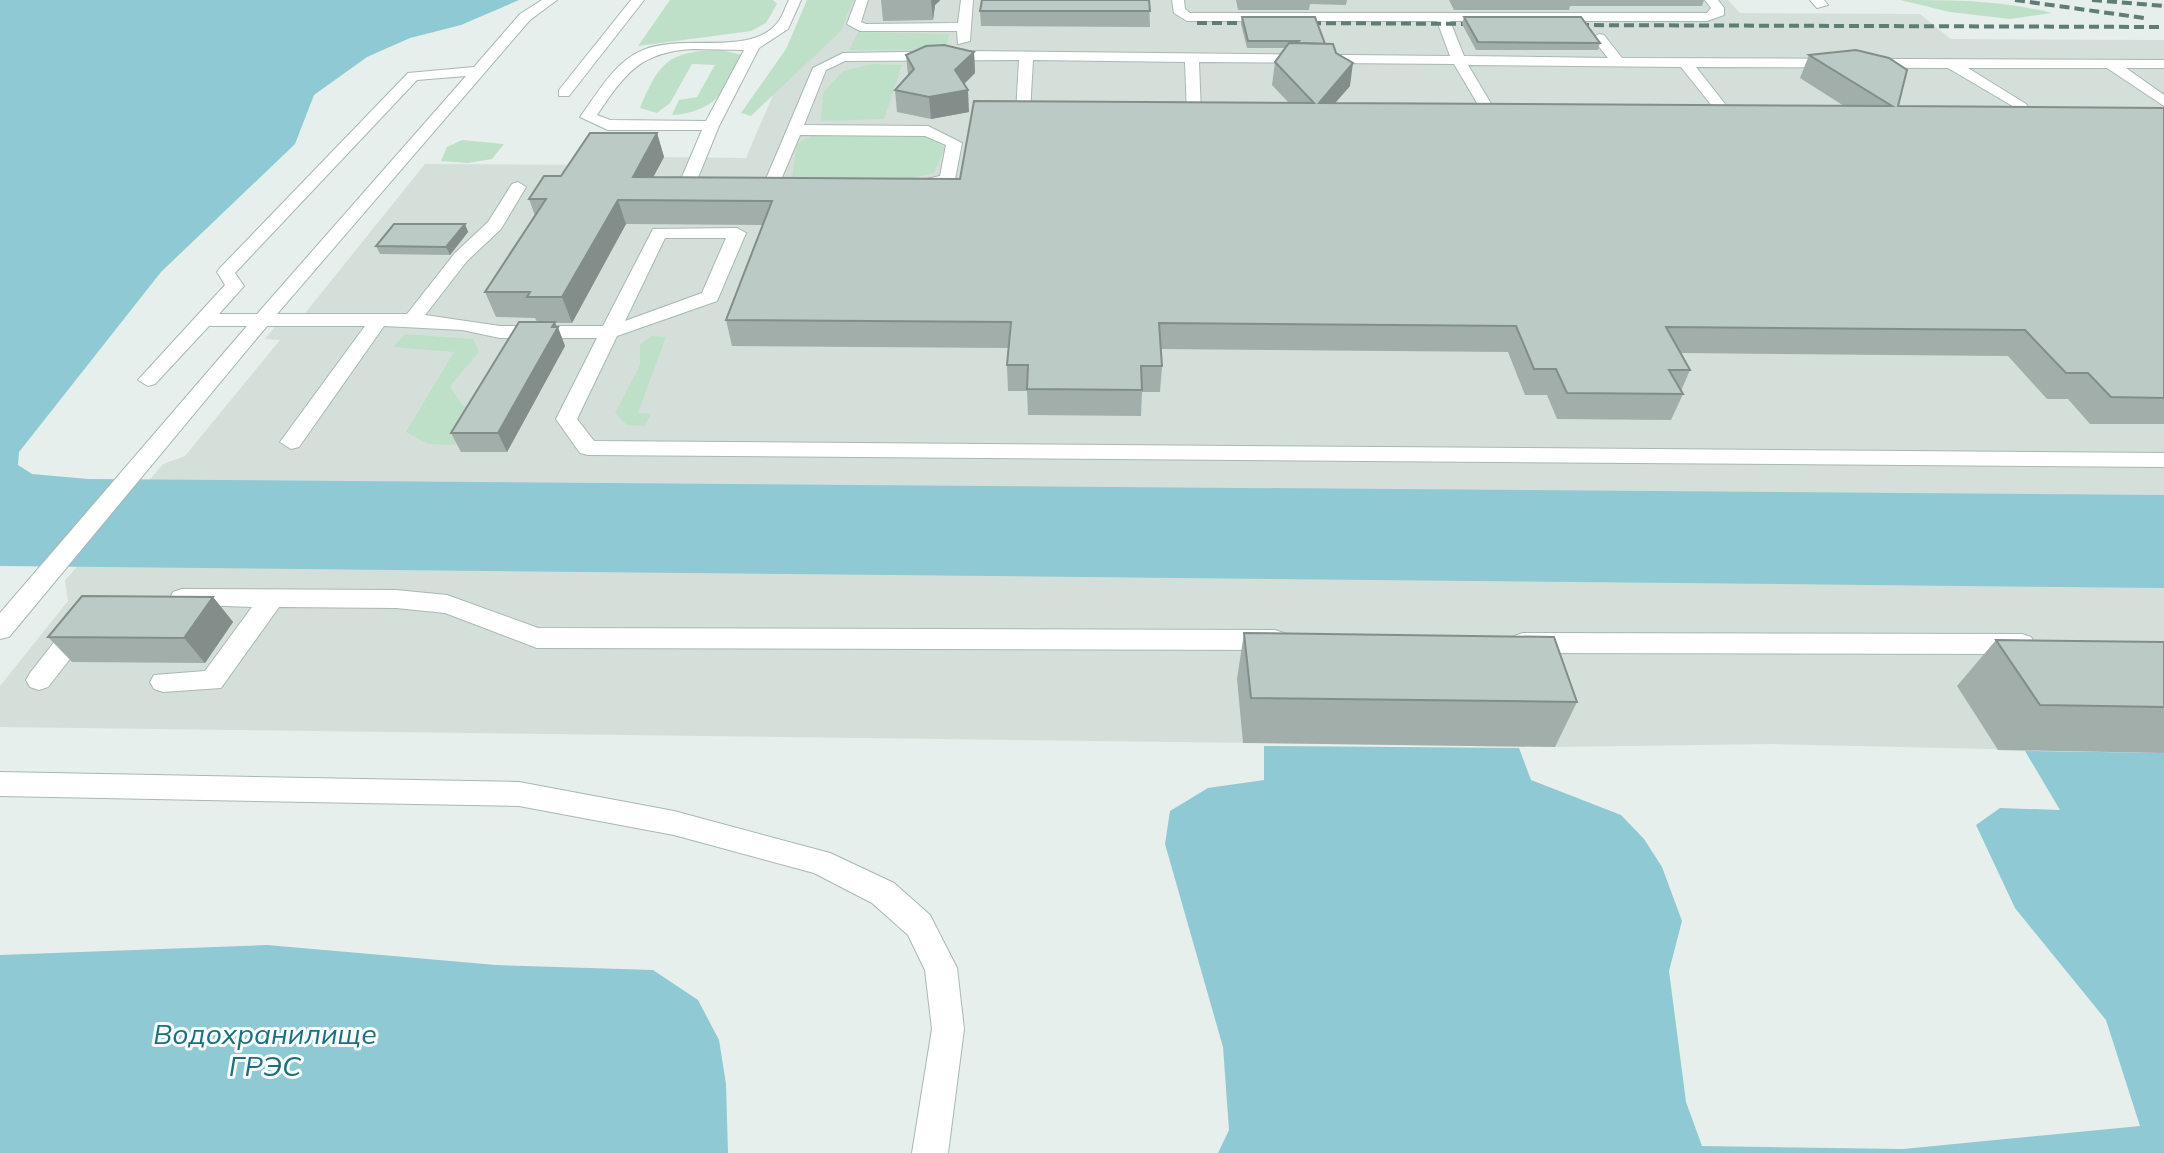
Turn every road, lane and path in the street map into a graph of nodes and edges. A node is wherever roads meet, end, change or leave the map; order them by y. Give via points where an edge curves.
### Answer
1 (551, 0) edge
2 (638, 0) edge
3 (862, 0) edge
4 (967, 0) edge
5 (1178, 0) edge
6 (1365, 0) edge
7 (1378, 0) edge
8 (1711, 0) edge
9 (793, 1) edge
10 (1370, 16) junction
11 (1402, 16) junction
12 (1442, 16) junction
13 (964, 27) junction
14 (1599, 38) edge
15 (753, 46) junction
16 (962, 55) junction
17 (1026, 56) junction
18 (1192, 58) junction
19 (1458, 59) junction
20 (1617, 60) junction
21 (1684, 61) junction
22 (2109, 63) junction
23 (1951, 64) junction
24 (2164, 64) edge
25 (477, 71) junction
26 (564, 93) dead end
27 (2164, 102) edge
28 (2021, 107) edge
29 (1023, 112) edge
30 (1194, 114) edge
31 (1674, 116) edge
32 (1521, 117) edge
33 (711, 126) junction
34 (793, 130) junction
35 (729, 185) edge
36 (772, 186) edge
37 (518, 187) dead end
38 (890, 188) edge
39 (204, 320) junction
40 (262, 320) junction
41 (412, 320) junction
42 (378, 321) junction
43 (611, 332) junction
44 (148, 380) dead end
45 (291, 442) dead end
46 (2164, 460) edge
47 (165, 598) edge
48 (272, 599) junction
49 (95, 610) edge
50 (8, 621) edge
51 (1297, 640) edge
52 (1502, 643) edge
53 (2053, 644) edge
54 (39, 680) dead end
55 (163, 682) dead end
56 (0, 784) edge
57 (930, 1153) edge

1 - 25 street via 525,17
2 - 26 street
3 - 13 street via 854,24 865,28
4 - 13 street
5 - 10 street via 1187,17
6 - 10 street
7 - 11 street
8 - 12 street via 1717,15 1707,17
9 - 15 street via 783,26
10 - 11 street
11 - 12 street
12 - 19 street
13 - 16 street
14 - 20 street
15 - 33 street
15 - 33 street via 667,48 637,57 588,117 608,125
16 - 17 street
16 - 34 street via 843,57 820,68
17 - 18 street
17 - 29 street
18 - 19 street via 1240,53
18 - 30 street
19 - 20 street
19 - 32 street via 1488,110
20 - 21 street
21 - 23 street
21 - 31 street via 1722,109 1705,116
22 - 23 street
22 - 24 street
22 - 27 street
23 - 28 street
25 - 39 street via 413,76 226,272 235,286
25 - 40 street
33 - 35 street via 687,184
34 - 36 street
34 - 38 street via 928,131 954,143 947,179
37 - 41 street via 495,225 461,257
39 - 40 street
39 - 44 street
40 - 42 street
40 - 50 street
41 - 42 street
41 - 43 street via 500,332
42 - 45 street
43 - 43 street via 659,233 737,233 710,297
43 - 46 street via 566,419 588,448
47 - 48 street
48 - 51 street via 447,604 537,638
48 - 55 street via 212,681
49 - 54 street
52 - 53 street
56 - 57 street via 519,794 674,823 820,862 883,893 919,925 941,968 948,1029

